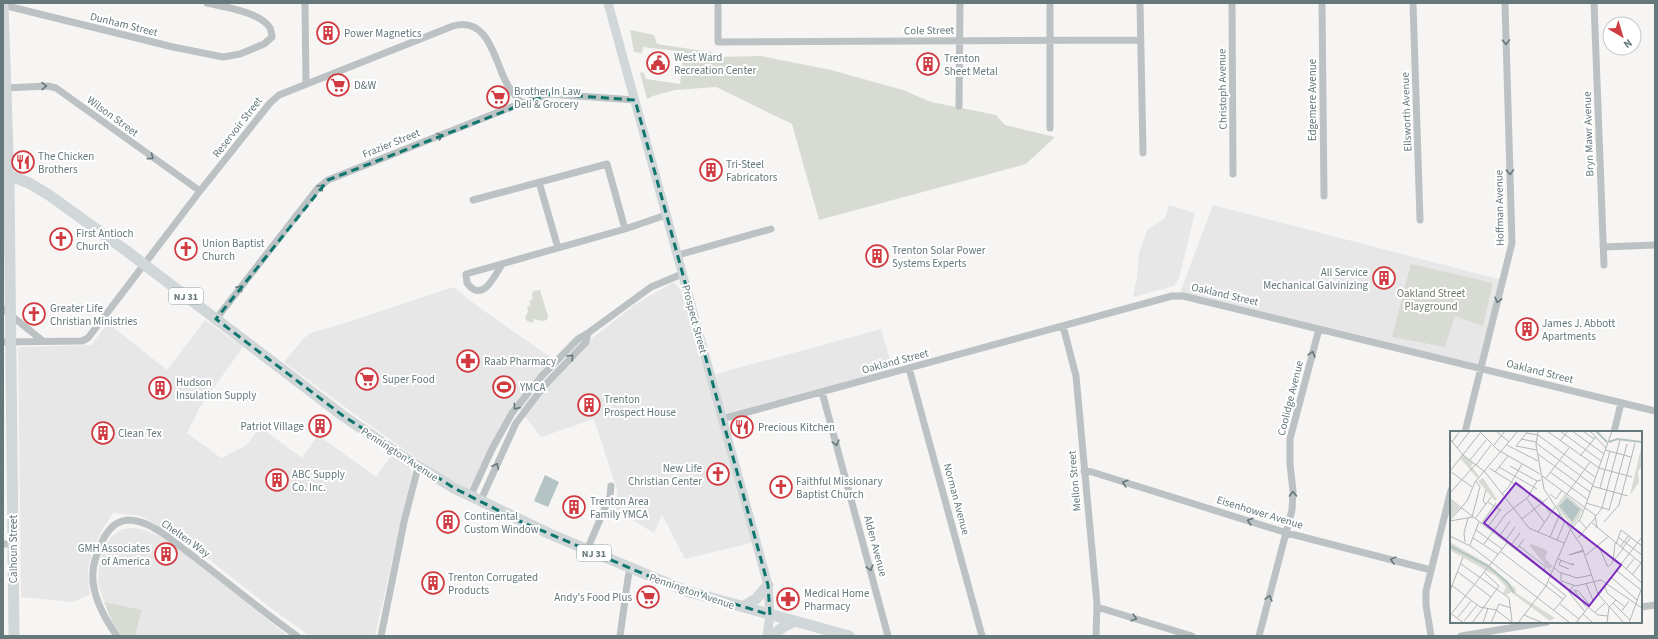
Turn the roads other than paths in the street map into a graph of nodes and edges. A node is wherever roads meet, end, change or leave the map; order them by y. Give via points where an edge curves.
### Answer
1 (207, 3) edge
2 (305, 3) edge
3 (608, 3) edge
4 (718, 3) edge
5 (960, 3) edge
6 (1050, 3) edge
7 (1140, 3) edge
8 (1232, 3) edge
9 (1322, 3) edge
10 (1414, 3) edge
11 (1505, 3) edge
12 (1594, 3) edge
13 (3, 6) edge
14 (959, 40) junction
15 (1050, 40) junction
16 (1140, 40) junction
17 (306, 84) junction
18 (5, 88) junction
19 (634, 100) junction
20 (522, 103) junction
21 (959, 106) dead end
22 (1050, 128) dead end
23 (1143, 153) dead end
24 (6, 174) edge
25 (1234, 174) dead end
26 (539, 182) junction
27 (200, 191) junction
28 (1324, 196) dead end
29 (473, 200) dead end
30 (666, 215) junction
31 (1420, 220) dead end
32 (625, 229) junction
33 (771, 229) dead end
34 (1655, 245) edge
35 (1603, 247) junction
36 (558, 248) junction
37 (678, 255) junction
38 (144, 264) junction
39 (502, 264) junction
40 (1604, 265) dead end
41 (682, 274) junction
42 (7, 312) edge
43 (216, 319) junction
44 (1064, 326) junction
45 (1319, 329) junction
46 (588, 333) junction
47 (43, 341) junction
48 (7, 342) edge
49 (910, 368) junction
50 (1481, 368) junction
51 (822, 392) junction
52 (1621, 403) junction
53 (1655, 411) edge
54 (722, 419) junction
55 (1465, 431) edge
56 (1614, 431) edge
57 (8, 437) edge
58 (418, 467) junction
59 (1084, 471) junction
60 (610, 486) dead end
61 (1450, 494) edge
62 (475, 499) junction
63 (1287, 533) junction
64 (8, 544) edge
65 (587, 550) junction
66 (630, 569) junction
67 (1431, 570) junction
68 (768, 585) junction
69 (1655, 604) edge
70 (743, 607) junction
71 (1097, 607) junction
72 (1642, 607) edge
73 (770, 615) junction
74 (795, 621) junction
75 (1541, 623) edge
76 (14, 636) edge
77 (117, 636) edge
78 (297, 636) edge
79 (381, 636) edge
80 (620, 636) edge
81 (767, 636) edge
82 (772, 636) edge
83 (849, 636) edge
84 (888, 636) edge
85 (982, 636) edge
86 (1096, 636) edge
87 (1192, 636) edge
88 (1259, 636) edge
89 (1431, 636) edge
90 (1461, 636) edge

1 - 13 street, Dunham Street via 248,13 263,20 270,28 272,37 264,44 240,54 223,57 173,48
2 - 17 street
3 - 19 street, Prospect Street
4 - 14 street, Cole Street via 718,42
5 - 14 street
6 - 15 street
7 - 16 street
8 - 25 street, Christoph Avenue
9 - 28 street, Edgemere Avenue
10 - 31 street, Ellsworth Avenue
11 -> 50 street, Hoffman Avenue via 1512,243
12 - 35 street, Bryn Mawr Avenue
13 - 18 main road, Calhoun Street
14 - 15 street, Cole Street
14 - 21 street
15 - 16 street, Cole Street
15 - 22 street
16 - 23 street
17 - 20 street, Reservoir Street via 463,24 475,27 485,35 506,82
17 - 27 street, Reservoir Street via 275,98
18 - 24 main road, Calhoun Street
18 -> 27 street, Wilson Street via 56,88
19 - 20 street, Frazier Street via 549,94
19 - 30 street, Prospect Street
43 -> 20 street, Frazier Street via 318,188 328,180
24 - 38 main road, Pennington Avenue / NJ 31 via 46,193
24 - 42 main road, Calhoun Street
26 - 29 street
26 - 32 street via 607,164
26 - 36 street
27 - 38 street, Reservoir Street
30 - 32 street
30 - 37 street, Prospect Street
32 - 36 street
33 - 37 street
34 - 35 street
35 - 40 street, Bryn Mawr Avenue
36 - 39 street
37 - 41 street, Prospect Street
38 - 43 main road, Pennington Avenue / NJ 31
38 - 47 street, Reservoir Street via 86,340
39 - 39 street via 466,274 467,283 473,289 484,289
41 - 46 street via 651,287
41 - 54 street, Prospect Street
42 - 47 street
42 - 48 main road, Calhoun Street
43 - 58 main road, Pennington Avenue / NJ 31 via 342,415
44 - 45 street, Oakland Street via 1172,296 1183,296
44 - 49 street, Oakland Street
44 - 59 street, Mellon Street via 1076,376
45 - 50 street, Oakland Street
63 -> 45 street, Coolidge Avenue via 1293,504 1290,439
62 -> 46 street via 516,423 544,386 586,342
46 -> 62 street via 578,339 541,377 512,413 492,449
47 - 48 street
48 - 57 main road, Calhoun Street
49 - 51 street, Oakland Street
49 - 85 street, Norman Avenue
50 - 52 street, Oakland Street
50 - 55 street, Hoffman Avenue
51 - 54 street, Oakland Street
51 -> 84 street, Alden Avenue
52 - 53 street, Oakland Street
52 - 56 street
54 - 68 street, Prospect Street
57 - 64 main road, Calhoun Street
58 - 62 main road, Pennington Avenue / NJ 31
58 - 79 street
63 -> 59 street, Eisenhower Avenue
59 - 71 street, Mellon Street
60 - 65 street via 610,496
61 - 67 street
62 - 65 main road, Pennington Avenue / NJ 31
67 -> 63 street, Eisenhower Avenue
88 -> 63 street, Coolidge Avenue
64 - 76 main road, Calhoun Street
65 - 66 main road, Pennington Avenue / NJ 31
66 - 70 main road, Pennington Avenue / NJ 31 via 686,591
66 - 80 street
67 - 89 street via 1425,595
68 - 70 main road via 756,599
68 - 73 street, Prospect Street
69 - 72 street
70 - 73 main road, Pennington Avenue / NJ 31
71 - 86 street, Mellon Street
71 -> 87 street
73 - 74 main road, Pennington Avenue / NJ 31
73 - 81 street, Prospect Street
74 - 82 main road
74 - 83 main road, Pennington Avenue / NJ 31
75 - 90 street
77 - 78 street, Chelten Way via 107,621 93,580 95,560 102,540 113,526 127,520 154,528 224,578

